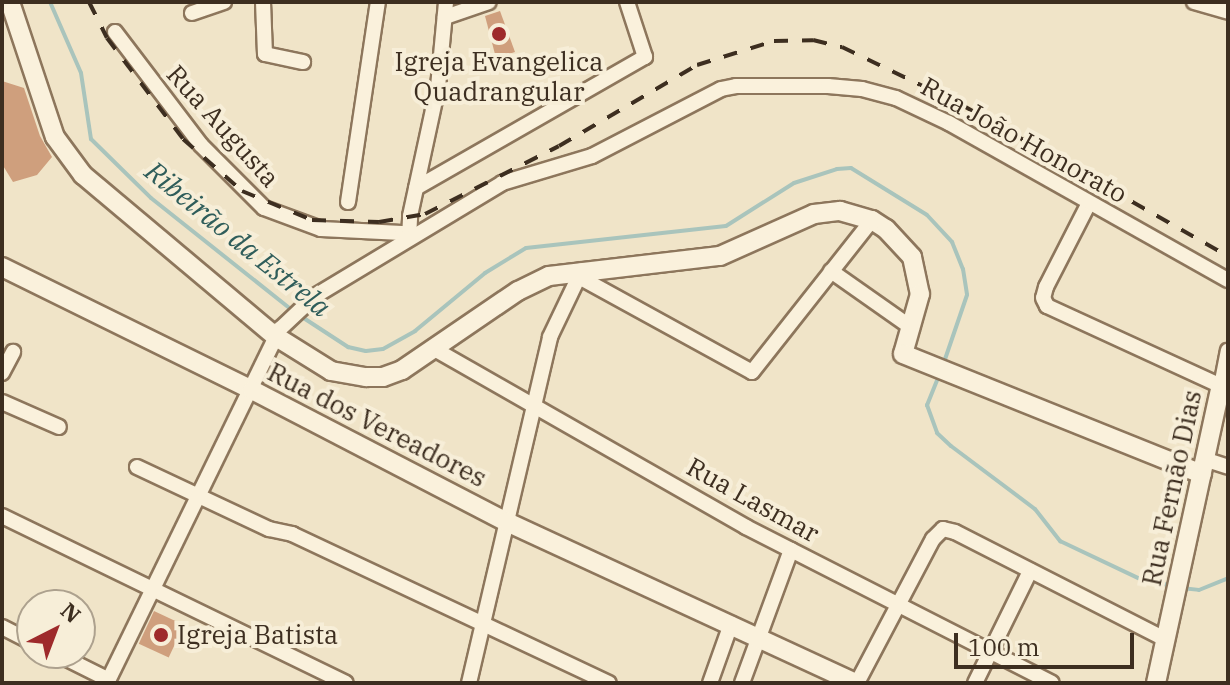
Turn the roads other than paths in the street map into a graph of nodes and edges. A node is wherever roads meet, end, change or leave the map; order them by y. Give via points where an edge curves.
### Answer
1 (10, 2) edge
2 (224, 2) edge
3 (263, 2) edge
4 (378, 2) edge
5 (489, 2) edge
6 (627, 2) edge
7 (1194, 2) edge
8 (445, 9) edge
9 (1228, 12) edge
10 (192, 13) dead end
11 (115, 32) dead end
12 (303, 62) dead end
13 (416, 188) junction
14 (348, 202) dead end
15 (1089, 203) junction
16 (872, 220) junction
17 (409, 238) junction
18 (2, 267) edge
19 (831, 271) junction
20 (581, 274) junction
21 (1228, 280) edge
22 (912, 328) junction
23 (278, 333) junction
24 (436, 350) junction
25 (1228, 351) edge
26 (13, 352) dead end
27 (2, 373) edge
28 (1225, 387) edge
29 (252, 390) junction
30 (2, 402) edge
31 (534, 405) junction
32 (59, 427) dead end
33 (137, 467) dead end
34 (1204, 467) junction
35 (1228, 467) edge
36 (197, 497) junction
37 (2, 516) edge
38 (507, 522) junction
39 (791, 550) junction
40 (1030, 571) junction
41 (152, 592) junction
42 (899, 603) junction
43 (731, 624) junction
44 (483, 626) junction
45 (1165, 639) junction
46 (761, 640) junction
47 (991, 651) junction
48 (85, 669) edge
49 (108, 681) edge
50 (346, 683) edge
51 (469, 683) edge
52 (609, 683) edge
53 (710, 683) edge
54 (742, 683) edge
55 (856, 683) edge
56 (975, 683) edge
57 (1052, 683) edge
58 (1156, 683) edge

1 - 23 street via 44,111 69,158 113,202
2 - 10 street
3 - 12 street via 265,54
4 - 14 street
5 - 8 street
6 - 13 street via 645,57
7 - 9 street
8 - 13 street via 438,87
11 - 17 street, Rua Augusta via 201,145 264,208 321,229 402,233
13 - 17 street
15 - 17 street, Rua João Honorato via 896,98 847,87 736,86 702,97 584,160 502,183
15 - 21 street, Rua João Honorato
15 - 28 street via 1046,287 1043,298 1050,309
16 - 19 street
16 - 20 street via 828,212 720,256
16 - 22 street via 904,245 916,267 920,294
17 - 23 street, Rua João Honorato via 315,296
18 - 29 street, Rua dos Vereadores
19 - 20 street via 752,372
19 - 22 street
20 - 24 street via 549,276 526,287
20 - 31 street via 550,337
22 - 34 street via 903,354
23 - 24 street via 320,367 366,377 402,370
23 - 29 street
24 - 31 street, Rua Lasmar
25 - 28 street, Rua Fernão Dias
26 - 27 street
28 - 34 street, Rua Fernão Dias
29 - 36 street
29 - 38 street, Rua dos Vereadores
30 - 32 street
31 - 38 street
31 - 39 street, Rua Lasmar
33 - 36 street
34 - 35 street
34 - 45 street, Rua Fernão Dias
36 - 41 street
36 - 44 street via 292,534
37 - 41 street
38 - 43 street, Rua dos Vereadores
38 - 44 street
39 - 42 street, Rua Lasmar
39 - 46 street
40 - 42 street via 947,529 931,542
40 - 45 street
40 - 47 street
41 - 49 street
41 - 50 street
42 - 47 street, Rua Lasmar
42 - 55 street
43 - 46 street, Rua dos Vereadores
43 - 53 street
44 - 51 street
44 - 52 street
45 - 58 street, Rua Fernão Dias
46 - 54 street
46 - 55 street, Rua dos Vereadores
47 - 56 street
47 - 57 street, Rua Lasmar
48 - 49 street

